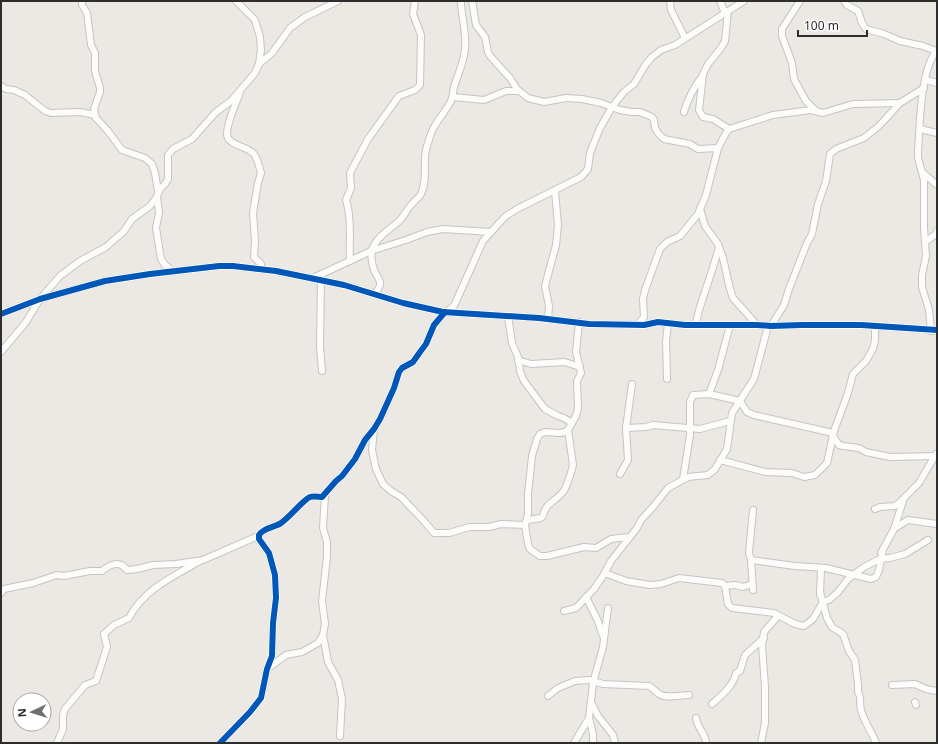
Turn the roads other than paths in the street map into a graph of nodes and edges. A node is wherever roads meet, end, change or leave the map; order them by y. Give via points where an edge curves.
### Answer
1 (236, 1) edge
2 (338, 1) edge
3 (415, 1) edge
4 (461, 1) edge
5 (472, 1) edge
6 (670, 1) edge
7 (720, 1) edge
8 (744, 1) edge
9 (800, 1) edge
10 (844, 1) edge
11 (81, 2) edge
12 (726, 12) junction
13 (685, 38) junction
14 (937, 51) edge
15 (259, 64) junction
16 (703, 74) junction
17 (926, 80) junction
18 (937, 83) edge
19 (1, 86) edge
20 (924, 88) junction
21 (241, 89) junction
22 (519, 91) junction
23 (453, 97) junction
24 (900, 103) junction
25 (612, 107) junction
26 (815, 110) junction
27 (684, 112) dead end
28 (95, 115) junction
29 (730, 129) junction
30 (920, 129) junction
31 (937, 133) edge
32 (718, 148) junction
33 (922, 172) junction
34 (937, 185) edge
35 (555, 190) junction
36 (158, 195) junction
37 (700, 209) junction
38 (937, 231) edge
39 (491, 232) junction
40 (925, 242) junction
41 (719, 247) junction
42 (371, 251) junction
43 (350, 261) junction
44 (261, 268) junction
45 (170, 272) junction
46 (313, 278) junction
47 (321, 280) junction
48 (374, 294) junction
49 (40, 299) junction
50 (445, 312) junction
51 (1, 314) edge
52 (508, 316) junction
53 (548, 319) junction
54 (579, 322) junction
55 (668, 323) junction
56 (638, 324) junction
57 (757, 324) junction
58 (695, 325) junction
59 (730, 325) junction
60 (769, 326) junction
61 (875, 326) junction
62 (935, 331) edge
63 (1, 352) edge
64 (518, 360) junction
65 (580, 367) junction
66 (322, 371) dead end
67 (666, 380) dead end
68 (632, 384) dead end
69 (709, 394) junction
70 (740, 401) junction
71 (730, 421) junction
72 (572, 423) junction
73 (626, 428) junction
74 (690, 428) junction
75 (374, 429) junction
76 (568, 430) junction
77 (833, 435) junction
78 (936, 455) edge
79 (720, 460) junction
80 (620, 474) dead end
81 (683, 479) junction
82 (324, 495) junction
83 (903, 499) junction
84 (875, 509) dead end
85 (753, 510) dead end
86 (526, 523) junction
87 (937, 524) edge
88 (894, 529) junction
89 (258, 536) junction
90 (629, 537) junction
91 (928, 540) dead end
92 (203, 560) junction
93 (751, 560) junction
94 (878, 560) junction
95 (821, 568) junction
96 (605, 574) junction
97 (854, 574) junction
98 (725, 586) junction
99 (820, 592) junction
100 (1, 594) edge
101 (586, 597) junction
102 (823, 602) junction
103 (608, 608) dead end
104 (564, 611) dead end
105 (816, 612) junction
106 (778, 616) junction
107 (324, 635) junction
108 (604, 638) junction
109 (764, 638) junction
110 (267, 669) junction
111 (594, 681) junction
112 (892, 685) dead end
113 (937, 691) edge
114 (689, 695) dead end
115 (548, 696) dead end
116 (591, 702) junction
117 (712, 704) dead end
118 (589, 718) junction
119 (696, 718) dead end
120 (340, 736) dead end
121 (57, 743) edge
122 (220, 743) edge
123 (574, 743) edge
124 (593, 743) edge
125 (615, 743) edge
126 (706, 743) edge
127 (761, 743) edge
128 (876, 743) edge

1 - 15 street via 255,20 260,37
2 - 15 street via 305,17 290,28 272,54
3 - 43 street via 412,14 421,35 420,85 415,90 399,96 351,170 349,177 352,188 346,200 350,215
4 - 23 street via 465,50
5 - 22 street via 476,25 485,37 488,52
6 - 13 street via 671,10
7 - 12 street
8 - 12 street
9 - 26 street via 782,29 782,36 792,63 794,79 806,101
10 - 14 street via 858,11 866,29
11 - 28 street via 87,13 91,45 95,53 95,71 100,88 94,109
12 - 13 street
12 - 16 street via 725,41
13 - 25 street via 652,57 634,84
14 - 17 street via 930,62
15 - 21 street
16 - 27 street via 687,99
16 - 29 street via 700,113 703,117
17 - 18 street
17 - 20 street
19 - 28 street via 25,95 51,113 80,112
20 - 24 street
20 - 30 street
21 - 36 street via 192,139 170,152 167,159 168,179
21 - 44 street via 227,136 231,142 254,154 261,173 253,213 254,257 261,264
22 - 23 street via 506,91 484,100
22 - 25 street via 537,102 582,98
23 - 42 street via 432,131 425,151 425,178 421,194 402,218 378,239
24 - 26 street via 853,104 824,113
24 - 60 street via 864,138 830,154 826,181 812,234 784,305
25 - 32 street via 645,113 654,120 664,139 690,144 698,149
25 - 35 street via 590,153 588,169 581,177
26 - 29 street via 773,115
28 - 36 street via 122,150 145,158 152,164
29 - 32 street
30 - 31 street
30 - 33 street via 918,158
32 - 37 street
33 - 34 street
33 - 40 street
35 - 39 street via 506,216
35 - 53 street via 558,225 556,245 545,286 550,306
36 - 45 street via 157,240 161,259
36 - 49 street via 150,206 132,219 124,231 106,247 80,261 60,276
37 - 41 street via 705,226
37 - 56 street via 680,236 667,242 660,249 645,290 644,317
38 - 40 street
39 - 42 street via 432,230
39 - 50 street via 475,256 454,306
40 - 62 street via 922,287
41 - 57 street via 733,298
41 - 58 street
42 - 43 street
42 - 48 street via 373,269 380,280 379,289
43 - 46 street
44 - 45 street via 219,266
44 - 46 street
45 - 49 street via 105,281
46 - 47 street
47 - 48 street
47 - 66 street
48 - 50 street
49 - 51 street
49 - 63 street via 26,322
50 - 52 street
50 - 75 street via 434,325 426,344 413,362 402,368 385,410
52 - 53 street
52 - 64 street via 512,343
53 - 54 street
54 - 56 street
54 - 65 street via 576,352
55 - 56 street
55 - 58 street
55 - 67 street
57 - 59 street
57 - 60 street
58 - 59 street
59 - 69 street
60 - 61 street
60 - 70 street via 754,380
61 - 62 street
61 - 77 street via 873,349 866,361 853,374
64 - 65 street via 531,364 564,362
64 - 72 street via 524,381 542,406
65 - 72 street via 577,381 578,408
68 - 73 street
69 - 70 street
69 - 74 street via 693,395 690,402
70 - 71 street
70 - 77 street via 747,412
71 - 74 street via 700,429
71 - 79 street via 727,449
72 - 76 street
73 - 74 street via 653,425
73 - 80 street via 628,460
74 - 81 street
75 - 82 street via 355,459
75 - 86 street via 372,450 376,469 383,484 401,497 434,532 449,534 470,527
76 - 86 street via 573,465 564,492 545,508 541,518
76 - 86 street via 560,433 546,432 540,434 537,439 532,456
77 - 78 street via 839,445 890,457
77 - 79 street via 827,463 815,475 804,478 792,473 765,472
78 - 83 street via 919,483
79 - 81 street via 713,472 708,475
81 - 90 street via 664,492
82 - 89 street via 305,500 291,515 260,532
82 - 107 street via 323,528 328,557 322,601
83 - 84 street via 895,506
83 - 88 street
85 - 93 street via 748,553
86 - 90 street via 530,549 540,556 584,547 596,548 611,539
87 - 88 street via 908,520
88 - 94 street
89 - 92 street
89 - 110 street via 271,558 275,575 273,650
90 - 96 street via 611,561
91 - 94 street via 905,554
92 - 100 street via 153,565 137,570 127,570 124,565 117,563 107,566 102,571 57,575 4,589
92 - 121 street via 159,586 146,596 129,618 114,625 104,634 107,647 96,681 85,684 65,709 63,729
93 - 95 street
93 - 98 street via 752,587
94 - 97 street
94 - 97 street via 879,570 876,577 871,579
95 - 97 street
95 - 99 street
96 - 98 street via 650,585 679,578 722,583
96 - 101 street
97 - 102 street via 838,592
98 - 106 street via 728,604 732,608 774,613
99 - 102 street
99 - 105 street
101 - 104 street via 576,608
101 - 108 street
102 - 105 street
102 - 128 street via 832,628 842,634 855,660 860,708
103 - 108 street
105 - 106 street via 813,619 804,626
106 - 109 street via 764,632
107 - 110 street via 318,643 302,652 286,655
107 - 120 street via 328,662 338,680 342,699
108 - 111 street
109 - 117 street via 745,655 740,671 736,673 729,688
109 - 127 street via 762,645 765,723
110 - 122 street via 261,698
111 - 114 street via 603,684 649,686 660,695
111 - 115 street via 575,681 558,688
111 - 116 street
112 - 113 street via 915,684
116 - 118 street
116 - 125 street via 613,735
118 - 123 street
118 - 124 street
119 - 126 street

